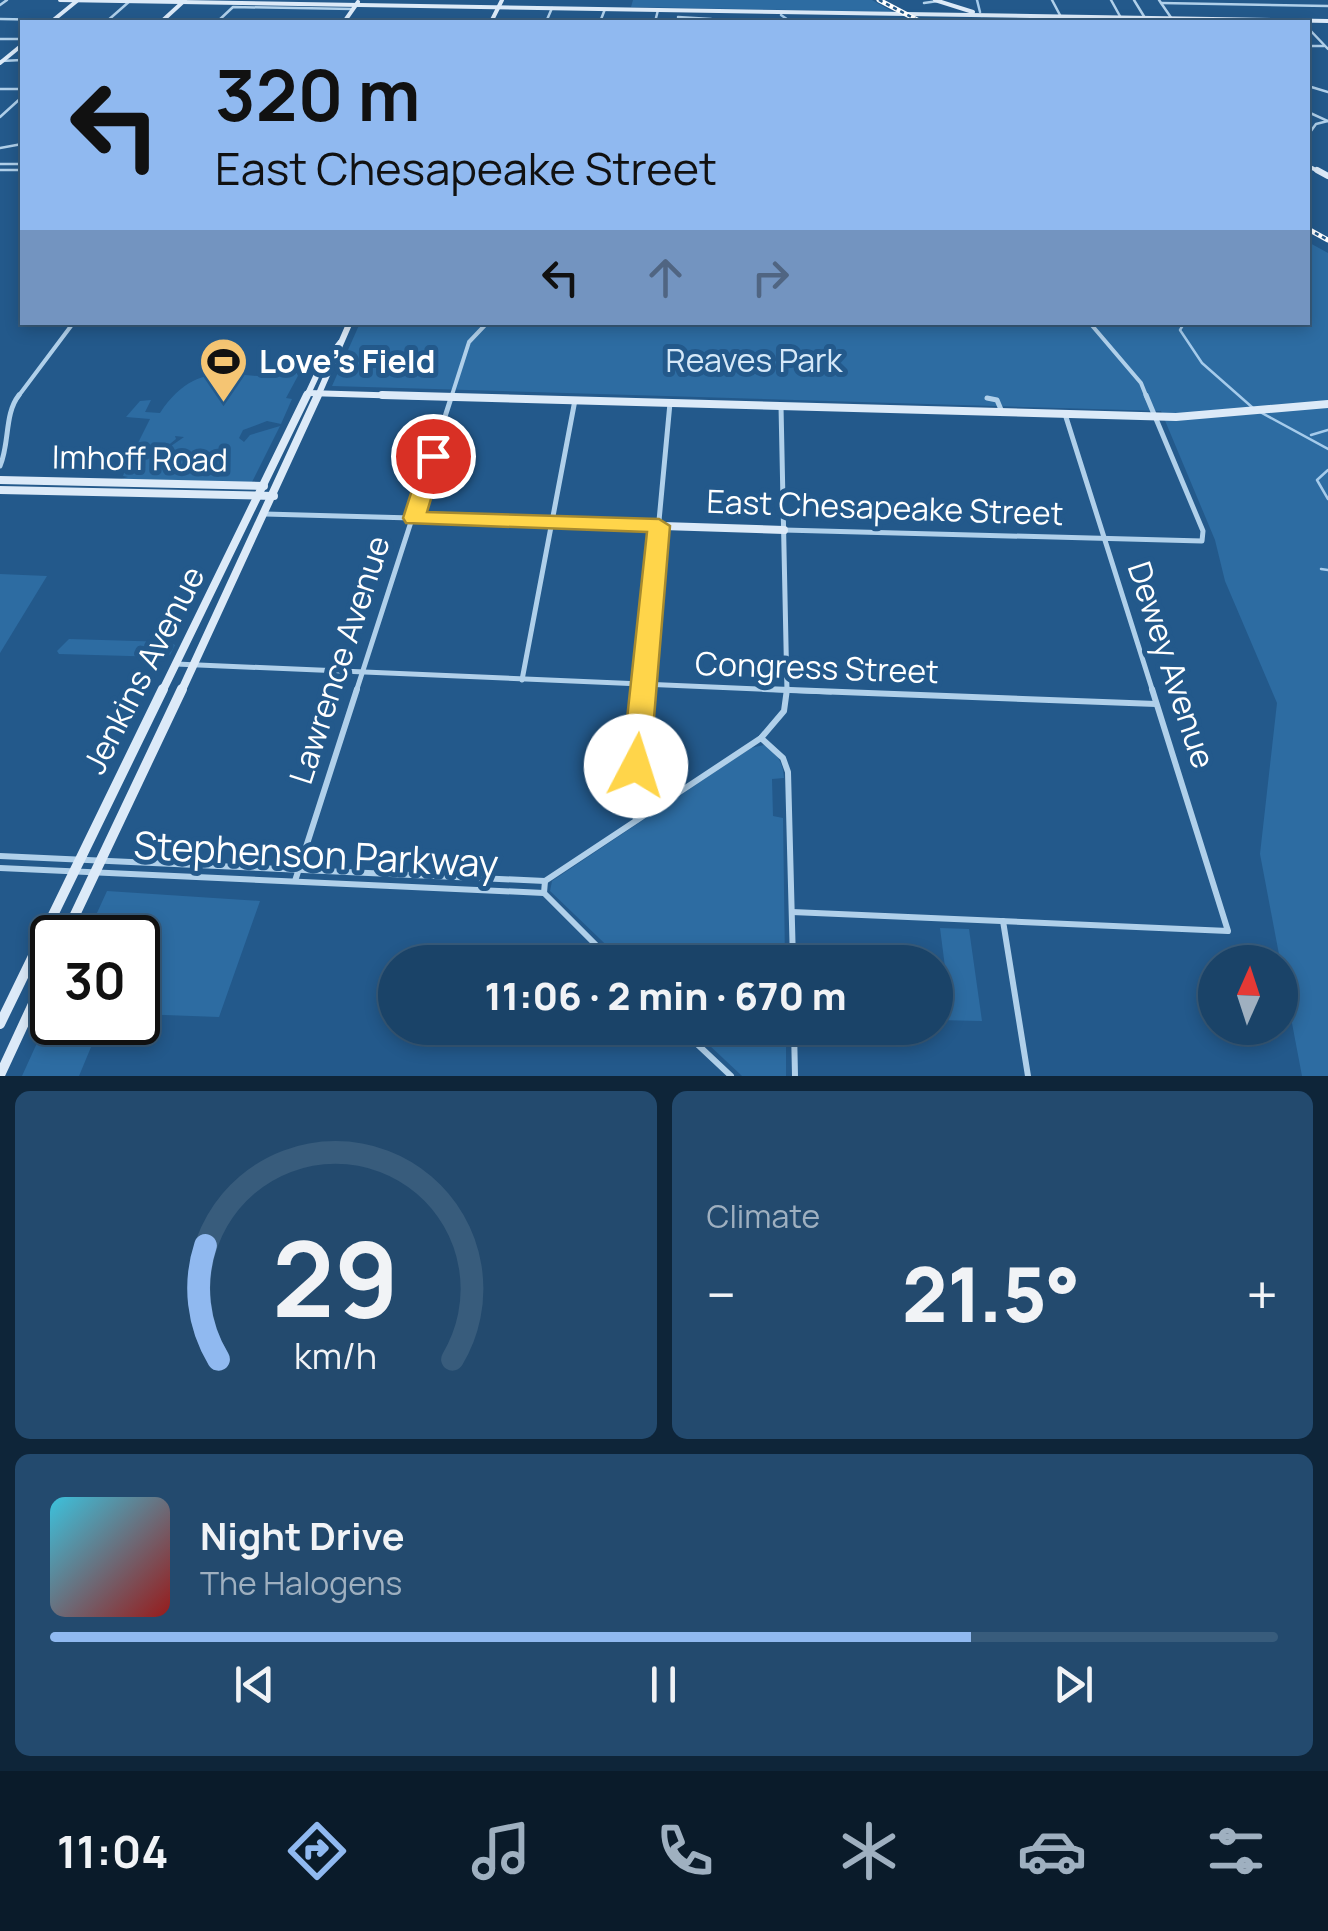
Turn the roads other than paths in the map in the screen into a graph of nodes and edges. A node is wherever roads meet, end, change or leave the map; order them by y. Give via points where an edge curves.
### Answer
1 (6, 0) edge
2 (60, 0) edge
3 (78, 0) edge
4 (502, 0) edge
5 (937, 0) edge
6 (1052, 0) edge
7 (1111, 0) edge
8 (1134, 0) edge
9 (1313, 0) edge
10 (131, 1) edge
11 (184, 1) edge
12 (923, 2) edge
13 (1160, 2) edge
14 (0, 5) edge
15 (356, 5) edge
16 (948, 5) junction
17 (1318, 6) junction
18 (1328, 6) edge
19 (498, 7) junction
20 (552, 8) junction
21 (604, 9) junction
22 (658, 10) junction
23 (711, 11) junction
24 (932, 12) junction
25 (983, 16) junction
26 (1012, 16) junction
27 (678, 17) dead end
28 (1060, 17) junction
29 (0, 18) edge
30 (1122, 18) junction
31 (1146, 18) junction
32 (1172, 19) junction
33 (35, 20) edge
34 (53, 20) edge
35 (108, 20) edge
36 (164, 20) edge
37 (219, 20) edge
38 (492, 20) edge
39 (547, 20) edge
40 (601, 20) edge
41 (656, 20) edge
42 (702, 20) edge
43 (710, 20) edge
44 (998, 20) edge
45 (1004, 20) edge
46 (1215, 20) edge
47 (20, 44) edge
48 (1, 61) edge
49 (20, 98) edge
50 (0, 116) edge
51 (72, 325) edge
52 (349, 325) edge
53 (485, 325) edge
54 (1092, 325) edge
55 (340, 343) junction
56 (308, 393) junction
57 (318, 393) junction
58 (452, 397) junction
59 (986, 398) dead end
60 (575, 400) junction
61 (670, 403) junction
62 (1328, 404) edge
63 (781, 406) junction
64 (1002, 412) junction
65 (1065, 414) junction
66 (1158, 416) junction
67 (0, 466) edge
68 (0, 480) edge
69 (0, 490) edge
70 (260, 491) junction
71 (276, 491) junction
72 (266, 514) junction
73 (414, 518) junction
74 (551, 522) junction
75 (659, 526) junction
76 (784, 530) junction
77 (1105, 540) junction
78 (226, 564) junction
79 (242, 564) junction
80 (207, 602) junction
81 (224, 603) junction
82 (176, 664) junction
83 (194, 665) junction
84 (361, 675) junction
85 (522, 680) junction
86 (644, 684) junction
87 (787, 690) junction
88 (1156, 704) junction
89 (761, 738) junction
90 (636, 820) junction
91 (0, 856) edge
92 (79, 859) junction
93 (100, 860) junction
94 (0, 868) edge
95 (298, 870) junction
96 (73, 872) junction
97 (94, 873) junction
98 (295, 881) junction
99 (545, 882) junction
100 (544, 893) junction
101 (792, 912) junction
102 (75, 915) edge
103 (1003, 921) junction
104 (596, 945) edge
105 (793, 945) edge
106 (30, 1010) edge
107 (0, 1024) edge
108 (698, 1045) edge
109 (795, 1045) edge
110 (0, 1075) edge
111 (731, 1076) edge
112 (796, 1076) edge
113 (1028, 1076) edge

1 - 14 street
2 - 3 main road
3 - 10 main road
3 - 34 main road
4 - 19 main road
5 - 12 street
5 - 16 main road
6 - 28 street
7 - 30 street
8 - 31 street
9 - 17 street
10 - 11 main road
10 - 35 street
11 - 15 main road
11 - 36 main road
12 - 24 street
13 - 17 street
13 - 32 street
15 - 19 main road
15 - 37 street via 232,7
16 - 24 main road via 952,11
16 - 25 main road
17 - 18 street
19 - 20 main road
19 - 38 main road
20 - 21 main road
20 - 39 street
21 - 22 main road
21 - 23 main road
21 - 40 street
22 - 23 main road
22 - 41 street
23 - 24 main road
23 - 43 street
24 - 25 main road
25 - 26 main road
25 - 44 main road
26 - 28 main road
26 - 45 main road
27 - 42 street
28 - 30 main road
29 - 33 street
30 - 31 main road
31 - 32 main road
32 - 46 main road
47 - 48 main road
49 - 50 street
51 - 67 street via 11,405
52 - 55 main road, Jenkins Avenue
53 - 58 street, Lawrence Avenue via 472,336
54 - 66 street via 1134,373
55 - 56 main road, Jenkins Avenue
55 - 57 main road, Jenkins Avenue
56 - 57 main road
56 - 70 main road, Jenkins Avenue
57 - 58 main road
57 - 71 main road, Jenkins Avenue
58 - 60 main road
58 - 73 street, Lawrence Avenue
59 - 64 street via 998,400
60 - 61 main road
60 - 74 street
61 - 63 main road
61 - 75 street
62 - 66 main road
63 - 64 main road
63 - 76 street
64 - 65 main road
65 - 66 main road
65 - 77 street, Dewey Avenue
66 - 77 street, East Chesapeake Street via 1202,541
68 - 70 main road, Imhoff Road
69 - 70 main road, Imhoff Road
70 - 71 main road, Imhoff Road
70 - 78 main road, Jenkins Avenue
71 - 72 main road, Jenkins Avenue
72 - 73 street, East Chesapeake Street
72 - 79 main road, Jenkins Avenue
73 - 74 main road, East Chesapeake Street
73 - 84 street, Lawrence Avenue
74 - 75 main road, East Chesapeake Street
74 - 85 street
75 - 76 main road, East Chesapeake Street
75 - 86 street
76 - 77 street, East Chesapeake Street
76 - 87 street
77 - 88 street, Dewey Avenue
78 - 79 main road
78 - 80 main road, Jenkins Avenue
79 - 81 main road, Jenkins Avenue
80 - 81 main road
80 - 82 main road, Jenkins Avenue
81 - 83 main road, Jenkins Avenue
82 - 83 street, Congress Street
82 - 92 main road, Jenkins Avenue
83 - 84 street, Congress Street
83 - 93 main road, Jenkins Avenue
84 - 85 street, Congress Street
84 - 95 street, Lawrence Avenue
85 - 86 street, Congress Street
86 - 87 street, Congress Street
86 - 90 street
87 - 88 street, Congress Street
87 - 89 street via 784,712
88 - 103 street, Dewey Avenue via 1228,931
89 - 90 street, Stephenson Parkway
89 - 101 street via 788,772
90 - 99 street, Stephenson Parkway
91 - 92 street, Stephenson Parkway
92 - 93 street, Stephenson Parkway
92 - 96 main road, Jenkins Avenue
93 - 95 street, Stephenson Parkway
93 - 97 main road, Jenkins Avenue
94 - 96 street, Stephenson Parkway
95 - 98 street, Lawrence Avenue
95 - 99 street, Stephenson Parkway
96 - 97 street, Stephenson Parkway
96 - 107 main road, Jenkins Avenue
97 - 98 street, Stephenson Parkway
97 - 102 main road, Jenkins Avenue
98 - 100 street, Stephenson Parkway
99 - 100 street, Stephenson Parkway
100 - 104 street
101 - 103 street
101 - 105 street
103 - 113 street
106 - 110 main road
108 - 111 street
109 - 112 street

